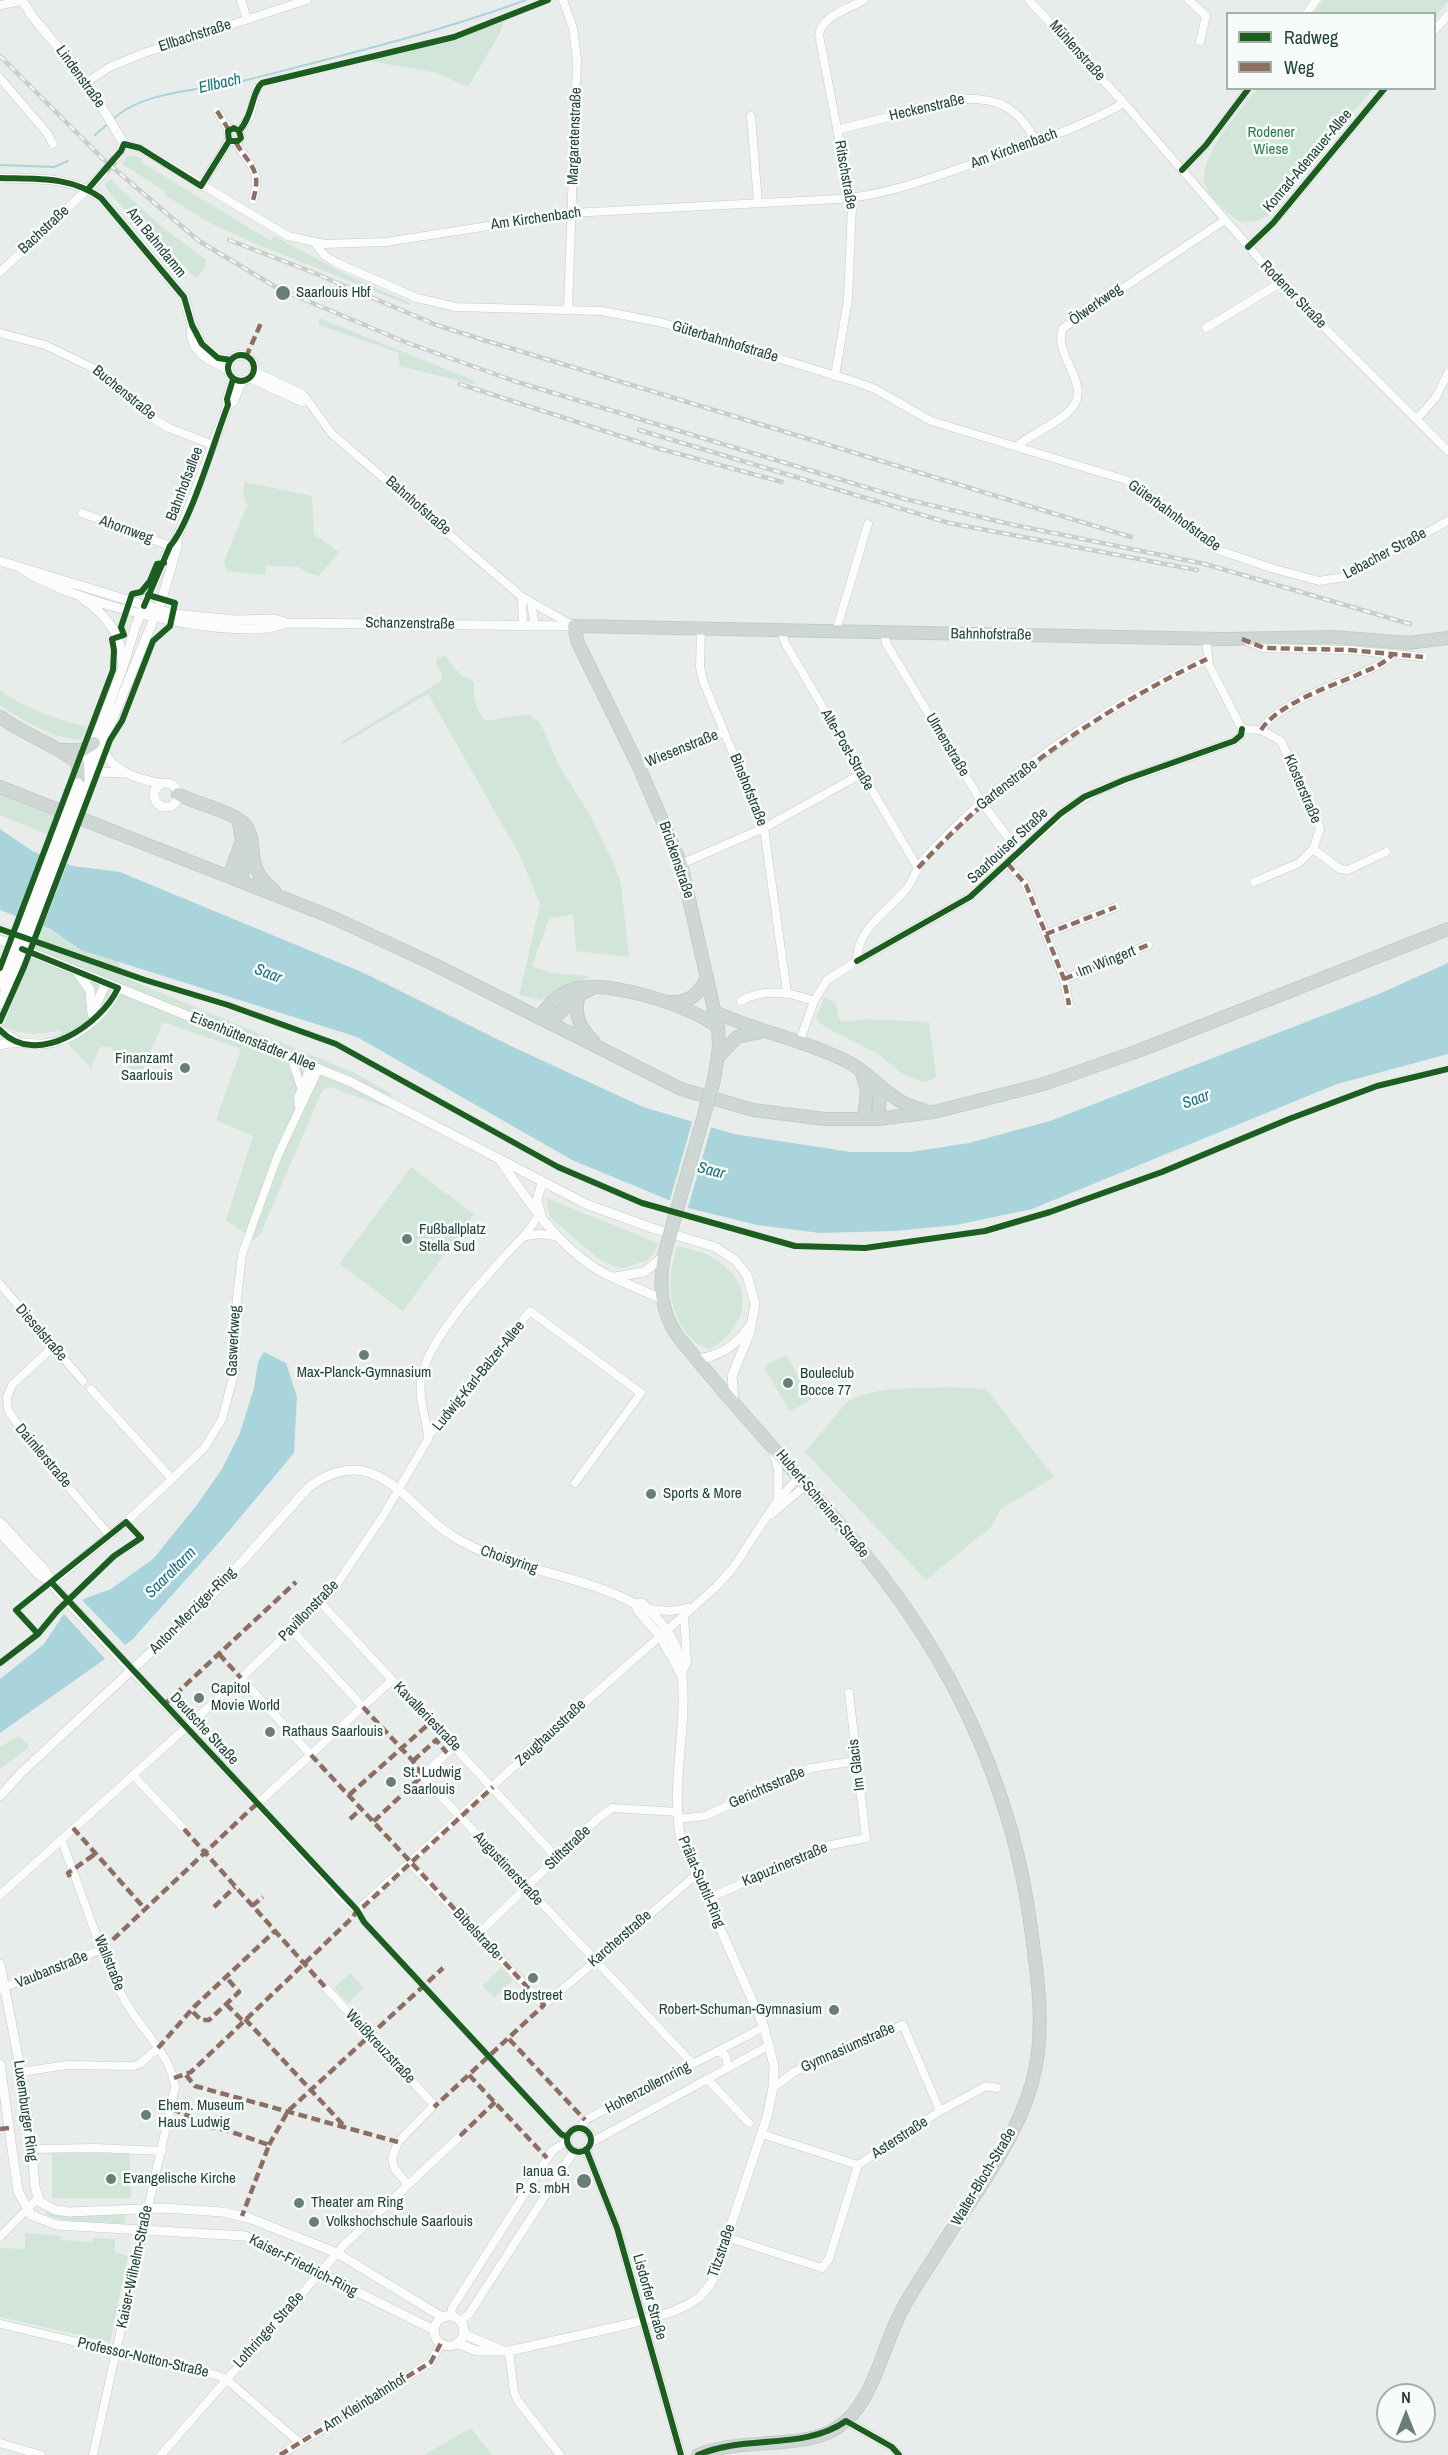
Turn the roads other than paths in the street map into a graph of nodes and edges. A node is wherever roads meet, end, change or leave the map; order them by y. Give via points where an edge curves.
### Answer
1 (22, 0) edge
2 (241, 0) edge
3 (308, 0) edge
4 (563, 0) edge
5 (864, 0) edge
6 (1029, 0) edge
7 (1189, 0) edge
8 (0, 5) edge
9 (1448, 15) edge
10 (247, 19) junction
11 (1436, 29) edge
12 (1200, 41) dead end
13 (0, 78) edge
14 (87, 82) junction
15 (257, 88) dead end
16 (1247, 90) edge
17 (1383, 90) edge
18 (1124, 103) junction
19 (217, 111) dead end
20 (751, 116) dead end
21 (229, 130) junction
22 (837, 130) junction
23 (239, 131) junction
24 (233, 142) junction
25 (1036, 142) junction
26 (53, 144) dead end
27 (123, 144) junction
28 (116, 158) tunnel mouth
29 (1182, 171) junction
30 (103, 172) tunnel mouth
31 (0, 178) edge
32 (201, 186) junction
33 (88, 189) junction
34 (851, 198) junction
35 (253, 200) dead end
36 (758, 203) junction
37 (572, 213) junction
38 (1225, 219) junction
39 (315, 243) junction
40 (1248, 247) junction
41 (0, 272) edge
42 (1280, 283) junction
43 (568, 309) junction
44 (1206, 328) dead end
45 (0, 333) edge
46 (230, 365) junction
47 (1448, 373) edge
48 (835, 375) junction
49 (244, 377) junction
50 (1417, 419) junction
51 (213, 445) junction
52 (1018, 445) junction
53 (1448, 451) edge
54 (82, 513) dead end
55 (1448, 521) edge
56 (868, 524) dead end
57 (177, 538) junction
58 (170, 546) junction
59 (0, 561) edge
60 (19, 567) junction
61 (1320, 581) joint
62 (70, 590) junction
63 (522, 597) junction
64 (531, 603) junction
65 (128, 606) junction
66 (142, 610) junction
67 (156, 614) junction
68 (523, 625) junction
69 (535, 625) junction
70 (580, 627) junction
71 (701, 628) junction
72 (781, 631) junction
73 (837, 631) junction
74 (884, 633) junction
75 (1448, 638) edge
76 (1206, 639) junction
77 (1242, 639) junction
78 (1393, 654) junction
79 (1423, 657) dead end
80 (1207, 659) junction
81 (122, 670) junction
82 (0, 717) edge
83 (1242, 729) junction
84 (1261, 730) junction
85 (724, 732) junction
86 (98, 744) junction
87 (62, 750) junction
88 (639, 767) junction
89 (128, 774) junction
90 (861, 774) junction
91 (140, 779) junction
92 (82, 783) junction
93 (162, 784) junction
94 (0, 788) edge
95 (155, 792) junction
96 (176, 799) junction
97 (982, 803) junction
98 (232, 815) junction
99 (764, 828) junction
100 (1313, 849) junction
101 (251, 850) junction
102 (1386, 852) dead end
103 (1020, 853) junction
104 (681, 864) junction
105 (1008, 864) junction
106 (918, 868) junction
107 (234, 878) junction
108 (1254, 882) dead end
109 (282, 896) junction
110 (1116, 907) dead end
111 (1448, 929) edge
112 (1046, 934) junction
113 (0, 940) edge
114 (1149, 945) dead end
115 (857, 961) junction
116 (13, 963) junction
117 (75, 970) junction
118 (707, 977) junction
119 (1064, 979) junction
120 (106, 983) junction
121 (0, 985) edge
122 (597, 987) junction
123 (118, 988) junction
124 (787, 993) junction
125 (579, 996) junction
126 (741, 1001) dead end
127 (814, 1001) junction
128 (663, 1002) junction
129 (0, 1004) edge
130 (1069, 1005) dead end
131 (715, 1012) junction
132 (92, 1014) junction
133 (544, 1020) junction
134 (87, 1025) junction
135 (718, 1027) junction
136 (0, 1030) edge
137 (766, 1033) junction
138 (28, 1043) junction
139 (799, 1043) junction
140 (0, 1045) edge
141 (601, 1049) junction
142 (291, 1057) junction
143 (718, 1058) junction
144 (315, 1067) junction
145 (860, 1069) junction
146 (876, 1083) junction
147 (302, 1088) junction
148 (299, 1106) junction
149 (934, 1112) junction
150 (864, 1119) junction
151 (878, 1119) junction
152 (499, 1160) junction
153 (542, 1183) junction
154 (541, 1219) junction
155 (526, 1236) junction
156 (555, 1236) junction
157 (664, 1256) junction
158 (612, 1277) junction
159 (0, 1284) edge
160 (662, 1300) junction
161 (753, 1320) junction
162 (53, 1347) junction
163 (695, 1359) junction
164 (84, 1381) dead end
165 (91, 1389) dead end
166 (734, 1402) junction
167 (428, 1437) junction
168 (767, 1440) junction
169 (172, 1479) junction
170 (802, 1481) junction
171 (575, 1483) dead end
172 (398, 1491) junction
173 (778, 1500) junction
174 (770, 1515) junction
175 (0, 1522) edge
176 (0, 1533) edge
177 (110, 1536) junction
178 (52, 1583) junction
179 (321, 1603) junction
180 (635, 1604) junction
181 (695, 1606) junction
182 (649, 1609) junction
183 (684, 1616) junction
184 (292, 1630) junction
185 (664, 1633) junction
186 (128, 1667) junction
187 (681, 1674) junction
188 (241, 1678) junction
189 (392, 1680) junction
190 (849, 1693) dead end
191 (363, 1707) junction
192 (187, 1727) junction
193 (455, 1746) junction
194 (311, 1755) junction
195 (856, 1761) junction
196 (988, 1761) joint
197 (133, 1775) junction
198 (493, 1787) junction
199 (0, 1796) edge
200 (257, 1804) junction
201 (678, 1815) junction
202 (460, 1818) junction
203 (184, 1829) dead end
204 (866, 1838) joint
205 (61, 1839) junction
206 (557, 1858) junction
207 (410, 1863) junction
208 (696, 1874) junction
209 (526, 1888) junction
210 (1, 1892) edge
211 (342, 1897) joint
212 (707, 1899) junction
213 (477, 1935) junction
214 (103, 1949) junction
215 (595, 1961) junction
216 (0, 1964) edge
217 (3, 1988) edge
218 (326, 1988) dead end
219 (544, 2006) joint
220 (764, 2027) junction
221 (770, 2045) junction
222 (158, 2048) junction
223 (718, 2051) junction
224 (0, 2064) edge
225 (693, 2064) junction
226 (728, 2068) junction
227 (774, 2069) junction
228 (21, 2072) junction
229 (794, 2072) junction
230 (174, 2078) joint
231 (707, 2079) junction
232 (773, 2084) junction
233 (998, 2088) dead end
234 (940, 2111) junction
235 (749, 2123) dead end
236 (5, 2128) edge
237 (582, 2128) junction
238 (762, 2133) junction
239 (460, 2136) dead end
240 (567, 2141) junction
241 (588, 2146) junction
242 (32, 2149) junction
243 (162, 2151) junction
244 (574, 2151) junction
245 (858, 2165) junction
246 (407, 2184) junction
247 (37, 2199) junction
248 (26, 2208) junction
249 (147, 2208) junction
250 (142, 2230) junction
251 (0, 2237) edge
252 (726, 2237) junction
253 (337, 2253) junction
254 (319, 2275) junction
255 (447, 2317) junction
256 (644, 2321) junction
257 (460, 2322) junction
258 (0, 2324) edge
259 (434, 2330) junction
260 (463, 2334) junction
261 (441, 2343) junction
262 (456, 2343) junction
263 (509, 2351) junction
264 (117, 2352) junction
265 (226, 2379) junction
266 (846, 2421) junction
267 (300, 2443) junction
268 (0, 2444) edge
269 (41, 2455) edge
270 (93, 2455) edge
271 (161, 2455) edge
272 (280, 2455) edge
273 (560, 2455) edge
274 (681, 2455) edge
275 (698, 2455) edge
276 (899, 2455) edge

1 - 8 street
1 - 14 street, Lindenstraße
2 - 10 street
3 - 10 street, Ellbachstraße
4 - 37 street, Margaretenstraße via 573,28 577,60
5 - 22 street, Ritschstraße via 825,20 820,27
6 - 18 street, Mühlenstraße
7 - 12 street via 1206,16
9 - 11 street
10 - 14 street, Ellbachstraße via 124,60
13 - 26 street
14 - 27 street, Lindenstraße
15 - 23 street via 250,116
16 - 29 street
17 - 40 street, Konrad-Adenauer-Allee via 1273,223
18 - 25 street, Am Kirchenbach
18 - 29 street, Rodener Straße
19 - 21 street
20 - 36 street
21 - 23 street
21 - 24 street via 226,136
22 - 25 street, Heckenstraße via 960,99 980,99 1000,103 1021,117
22 - 34 street, Ritschstraße
23 - 24 street via 241,138
24 - 32 street
24 - 35 street via 256,171
25 - 34 street, Am Kirchenbach via 905,187
27 - 28 street
27 - 32 street, Güterbahnhofstraße via 140,148
29 - 38 street, Rodener Straße
30 - 33 street
31 - 33 street via 66,181
32 - 39 street, Güterbahnhofstraße via 288,236
33 - 41 street, Bachstraße
33 - 46 street, Am Bahndamm via 113,209 166,272 184,297 202,344
34 - 36 street, Am Kirchenbach
34 - 48 street, Ritschstraße via 848,298
36 - 37 street, Am Kirchenbach
37 - 39 street, Am Kirchenbach via 370,244
37 - 43 street, Margaretenstraße
38 - 40 street, Rodener Straße
38 - 52 street, Ölwerkweg via 1063,328 1061,344 1077,398 1068,412
39 - 43 street, Güterbahnhofstraße via 337,263 434,303 481,309
40 - 42 street, Rodener Straße
42 - 44 street
42 - 50 street, Rodener Straße
43 - 48 street, Güterbahnhofstraße via 663,323
45 - 51 street, Buchenstraße via 45,345 93,368 154,419
46 - 49 street
46 - 49 street, Am Bahndamm via 238,356 251,361
47 - 50 street via 1436,397
48 - 52 street, Güterbahnhofstraße via 875,389 931,421
49 - 51 street, Bahnhofsallee via 227,399
49 - 63 street, Bahnhofstraße via 302,402 307,400 332,434
50 - 53 street, Rodener Straße
51 - 57 street, Bahnhofsallee
52 - 61 street, Güterbahnhofstraße via 1126,480 1218,550
54 - 58 street, Ahornweg
55 - 61 street, Lebacher Straße via 1344,577
56 - 73 street
57 - 58 street, Bahnhofsallee
57 - 67 street, Bahnhofsallee
58 - 66 street, Bahnhofsallee
59 - 60 street
60 - 62 street
60 - 65 street
62 - 65 street
62 - 81 street via 92,605 116,633
63 - 64 street, Bahnhofstraße
63 - 68 street
64 - 69 street
64 - 70 street, Bahnhofstraße
65 - 66 street, Schanzenstraße
66 - 67 street, Schanzenstraße
66 - 81 street, Bahnhofsallee
67 - 68 street, Schanzenstraße via 235,628 286,623
67 - 86 street, Bahnhofsallee
68 - 69 street, Schanzenstraße
69 - 70 street, Bahnhofstraße
70 - 71 main road, Bahnhofstraße
70 - 88 main road, Brückenstraße via 586,654
71 - 72 main road, Bahnhofstraße
71 - 85 street, Binshofstraße via 701,673
72 - 73 main road, Bahnhofstraße
72 - 90 street, Alte-Post-Straße
73 - 74 main road, Bahnhofstraße
74 - 76 main road, Bahnhofstraße
74 - 97 street, Ulmenstraße via 886,643
75 - 77 main road, Bahnhofstraße via 1408,643 1325,637
76 - 77 main road, Bahnhofstraße
76 - 80 street
77 - 78 street via 1264,648
78 - 79 street
78 - 84 street via 1380,665 1305,698 1273,717
80 - 83 street
80 - 97 street, Gartenstraße via 1063,741
81 - 86 street, Bahnhofsallee
82 - 87 main road via 18,730
83 - 84 street
83 - 103 street, Saarlouiser Straße via 1234,741 1084,797 1060,814
84 - 100 street, Klosterstraße via 1281,741 1314,812 1320,829
85 - 88 street, Wiesenstraße
85 - 99 street, Binshofstraße
86 - 87 main road via 83,750
86 - 89 street via 105,757
86 - 92 street
87 - 92 main road via 78,763
88 - 104 main road, Brückenstraße
89 - 91 street
89 - 92 street via 98,772
90 - 99 street
90 - 106 street, Alte-Post-Straße
91 - 93 street
91 - 95 street
92 - 116 street, bridge
93 - 95 street
93 - 96 street via 171,784
94 - 107 main road
95 - 96 street via 160,805 168,806
96 - 98 main road
97 - 103 street, Ulmenstraße
97 - 106 street, Gartenstraße
98 - 101 main road via 247,827
98 - 107 main road via 240,826 242,841
99 - 104 street
99 - 124 street, Binshofstraße
100 - 102 street via 1340,870
100 - 108 street via 1299,863
101 - 107 main road
101 - 109 main road via 261,878
103 - 105 street, Saarlouiser Straße
104 - 118 main road, Brückenstraße
105 - 112 street, Im Wingert via 1026,885
105 - 115 street, Saarlouiser Straße via 956,907
106 - 115 street, Gartenstraße via 907,888 867,930
107 - 109 main road
109 - 133 main road via 433,964
110 - 112 street
111 - 149 main road via 1087,1071
112 - 119 street, Im Wingert
113 - 117 street, Eisenhüttenstädter Allee
114 - 119 street, Im Wingert
115 - 127 street, Saarlouiser Straße via 827,980
116 - 121 street
116 - 129 street
117 - 120 street, Eisenhüttenstädter Allee
117 - 132 street via 90,990
118 - 128 main road via 693,997 680,1003
118 - 131 main road, Brückenstraße
119 - 130 street, Im Wingert
120 - 123 street, Eisenhüttenstädter Allee
120 - 132 street
122 - 125 main road
122 - 128 main road
122 - 133 main road via 573,989 560,995
123 - 134 street via 110,1003
123 - 142 street, Eisenhüttenstädter Allee
124 - 126 street via 754,995
124 - 127 street
125 - 133 main road
125 - 141 main road via 578,1023
127 - 139 street, Saarlouiser Straße
128 - 135 main road
131 - 135 main road, Brückenstraße
131 - 137 main road
132 - 134 street
133 - 141 main road
134 - 138 street via 67,1038
135 - 143 main road, Brückenstraße
136 - 138 street via 14,1040
137 - 139 main road
137 - 143 main road via 751,1032 737,1037
138 - 140 street
139 - 145 main road
141 - 150 main road via 681,1089 724,1104 779,1115
142 - 144 street, Eisenhüttenstädter Allee
142 - 147 street, Gaswerkweg
143 - 157 main road, Brückenstraße, bridge
144 - 147 street, Gaswerkweg
144 - 148 street, Gaswerkweg
144 - 152 street, Eisenhüttenstädter Allee via 393,1102
145 - 146 main road
145 - 150 main road via 867,1090
146 - 149 main road via 900,1103
146 - 151 main road via 880,1093
147 - 148 street, Gaswerkweg
148 - 169 street, Gaswerkweg via 242,1254 235,1370 222,1419 205,1448
149 - 151 main road
150 - 151 main road
152 - 153 street, Eisenhüttenstädter Allee
152 - 154 street, Eisenhüttenstädter Allee
153 - 154 street via 537,1200
153 - 161 street, Eisenhüttenstädter Allee via 617,1216 715,1247 735,1260 747,1275 753,1290
154 - 155 street
154 - 156 street, Eisenhüttenstädter Allee
155 - 156 street
155 - 167 street via 489,1274 424,1364 420,1394
156 - 158 street, Eisenhüttenstädter Allee
157 - 158 street via 644,1272
157 - 160 main road, Hubert-Schreiner-Straße
158 - 160 street, Eisenhüttenstädter Allee
159 - 162 street, Dieselstraße
160 - 163 main road, Hubert-Schreiner-Straße via 674,1331
161 - 163 street via 729,1348 711,1357
161 - 166 street, Eisenhüttenstädter Allee via 734,1364
162 - 164 street, Dieselstraße
162 - 177 street, Daimlerstraße via 12,1385 7,1397 8,1410
163 - 166 main road, Hubert-Schreiner-Straße
165 - 169 street
166 - 168 main road, Hubert-Schreiner-Straße
167 - 171 street, Ludwig-Karl-Balzer-Allee via 530,1311 641,1394
167 - 172 street, Pavillonstraße
168 - 170 main road, Hubert-Schreiner-Straße
168 - 173 street, Zeughausstraße via 778,1468
169 - 177 street, Gaswerkweg
170 - 173 street, Zeughausstraße
170 - 174 street, Zeughausstraße
170 - 196 main road, Hubert-Schreiner-Straße via 884,1578 924,1637 961,1702
172 - 179 street, Pavillonstraße via 357,1556
172 - 180 street, Choisyring via 449,1535 495,1558 585,1584
172 - 186 street, Anton-Merziger-Ring via 368,1472 353,1470 319,1479 210,1597
173 - 174 street, Zeughausstraße
174 - 181 street, Zeughausstraße via 734,1568
175 - 178 street
176 - 178 street via 38,1574
177 - 178 street, Gaswerkweg
178 - 186 street
179 - 184 street, Pavillonstraße
179 - 189 street, Kavalleriestraße
180 - 182 street, Choisyring via 642,1603
180 - 185 street, Choisyring
181 - 182 street via 670,1611
181 - 183 street, Zeughausstraße
182 - 185 street, Choisyring
183 - 185 street, Zeughausstraße
183 - 187 street, Prälat-Subtil-Ring via 687,1662
184 - 188 street, Pavillonstraße
184 - 191 street
185 - 187 street, Choisyring
185 - 198 street, Zeughausstraße
186 - 192 street, Deutsche Straße
186 - 199 street, Anton-Merziger-Ring
187 - 201 street, Prälat-Subtil-Ring
188 - 192 street, Pavillonstraße
188 - 194 street
189 - 191 street
189 - 193 street, Kavalleriestraße
190 - 195 street, Im Glacis
191 - 194 street
192 - 197 street, Pavillonstraße
192 - 200 street, Deutsche Straße
193 - 198 street, Kavalleriestraße
193 - 202 street, Augustinerstraße via 422,1776
194 - 200 street
195 - 201 street, Gerichtsstraße via 811,1768 705,1816
195 - 204 street, Im Glacis
196 - 266 main road, Walter-Bloch-Straße via 1012,1828 1029,1912 1040,2037 1033,2080 1010,2137 903,2308 861,2403
197 - 203 street
197 - 205 street, Pavillonstraße
198 - 202 street, Zeughausstraße
198 - 206 street, Kavalleriestraße
200 - 211 street, Deutsche Straße
201 - 206 street, Stiftstraße via 612,1808
201 - 208 street, Prälat-Subtil-Ring via 681,1840
202 - 207 street, Zeughausstraße
202 - 209 street, Augustinerstraße
204 - 212 street, Kapuzinerstraße via 826,1846
205 - 210 street, Pavillonstraße
205 - 214 street, Wallstraße
206 - 209 street, Stiftstraße
207 - 211 street, Zeughausstraße via 361,1908 355,1909
207 - 213 street, Bibelstraße
208 - 212 street, Prälat-Subtil-Ring
208 - 215 street, Karcherstraße
209 - 213 street, Stiftstraße
209 - 215 street, Augustinerstraße
212 - 220 street, Prälat-Subtil-Ring
213 - 219 street, Bibelstraße
214 - 217 street, Vaubanstraße
214 - 222 street, Wallstraße via 126,2002
215 - 219 street, Karcherstraße
215 - 225 street, Augustinerstraße
216 - 217 street
217 - 228 street, Luxemburger Ring
218 - 246 street, Weißkreuzstraße via 434,2107 394,2150 394,2168
220 - 221 street, Prälat-Subtil-Ring
220 - 223 street, Hohenzollernring
221 - 226 street, Hohenzollernring
221 - 227 street, Prälat-Subtil-Ring
222 - 228 street via 134,2066 68,2065
222 - 230 street, Wallstraße
223 - 225 street, Hohenzollernring
223 - 226 street via 726,2055
224 - 236 street, Luxemburger Ring
225 - 237 street, Hohenzollernring via 585,2120
226 - 231 street, Hohenzollernring
227 - 229 street, Gymnasiumstraße
227 - 232 street, Prälat-Subtil-Ring
228 - 242 street, Luxemburger Ring
229 - 232 street, Gymnasiumstraße
229 - 234 street, Gymnasiumstraße via 903,2025
230 - 243 street, Kaiser-Wilhelm-Straße via 174,2097
231 - 235 street
231 - 241 street, Hohenzollernring
232 - 238 street, Titzstraße
233 - 234 street, Asterstraße via 986,2086
234 - 245 street, Asterstraße
236 - 248 street, Luxemburger Ring via 18,2191
237 - 240 street via 570,2131
237 - 241 street via 589,2134
238 - 245 street
238 - 252 street, Titzstraße
239 - 246 street, Lothringer Straße
240 - 244 street
240 - 255 street via 552,2151
241 - 244 street
241 - 256 street, Lisdorfer Straße
242 - 243 street
242 - 247 street, Luxemburger Ring
243 - 249 street, Kaiser-Wilhelm-Straße
244 - 257 street via 469,2314
245 - 252 street, Asterstraße via 829,2259 822,2268
246 - 253 street, Lothringer Straße
247 - 248 street
247 - 249 street, Kaiser-Friedrich-Ring via 62,2211
248 - 250 street, Kaiser-Friedrich-Ring via 31,2215 57,2225
248 - 251 street
249 - 250 street, Kaiser-Wilhelm-Straße
249 - 253 street, Kaiser-Friedrich-Ring via 242,2216
250 - 254 street, Kaiser-Friedrich-Ring via 245,2236
250 - 264 street, Kaiser-Wilhelm-Straße
252 - 256 street, Titzstraße via 712,2282 700,2297
253 - 254 street, Lothringer Straße
253 - 255 street, Kaiser-Friedrich-Ring
254 - 259 street, Kaiser-Friedrich-Ring
254 - 265 street, Lothringer Straße
255 - 257 street
255 - 259 street via 436,2323
256 - 263 street, Titzstraße
256 - 274 street, Lisdorfer Straße
257 - 260 street
258 - 264 street, Professor-Notton-Straße
259 - 261 street
260 - 262 street
260 - 263 street, Titzstraße
261 - 262 street
261 - 267 street, Am Kleinbahnhof via 431,2361
262 - 263 street, Titzstraße via 477,2351
263 - 273 street via 518,2401
264 - 265 street, Professor-Notton-Straße
264 - 270 street, Kaiser-Wilhelm-Straße
265 - 267 street, Professor-Notton-Straße
265 - 271 street, Lothringer Straße
266 - 275 main road, Walter-Bloch-Straße via 812,2437 728,2445
266 - 276 street
267 - 272 street, Am Kleinbahnhof
268 - 269 street

